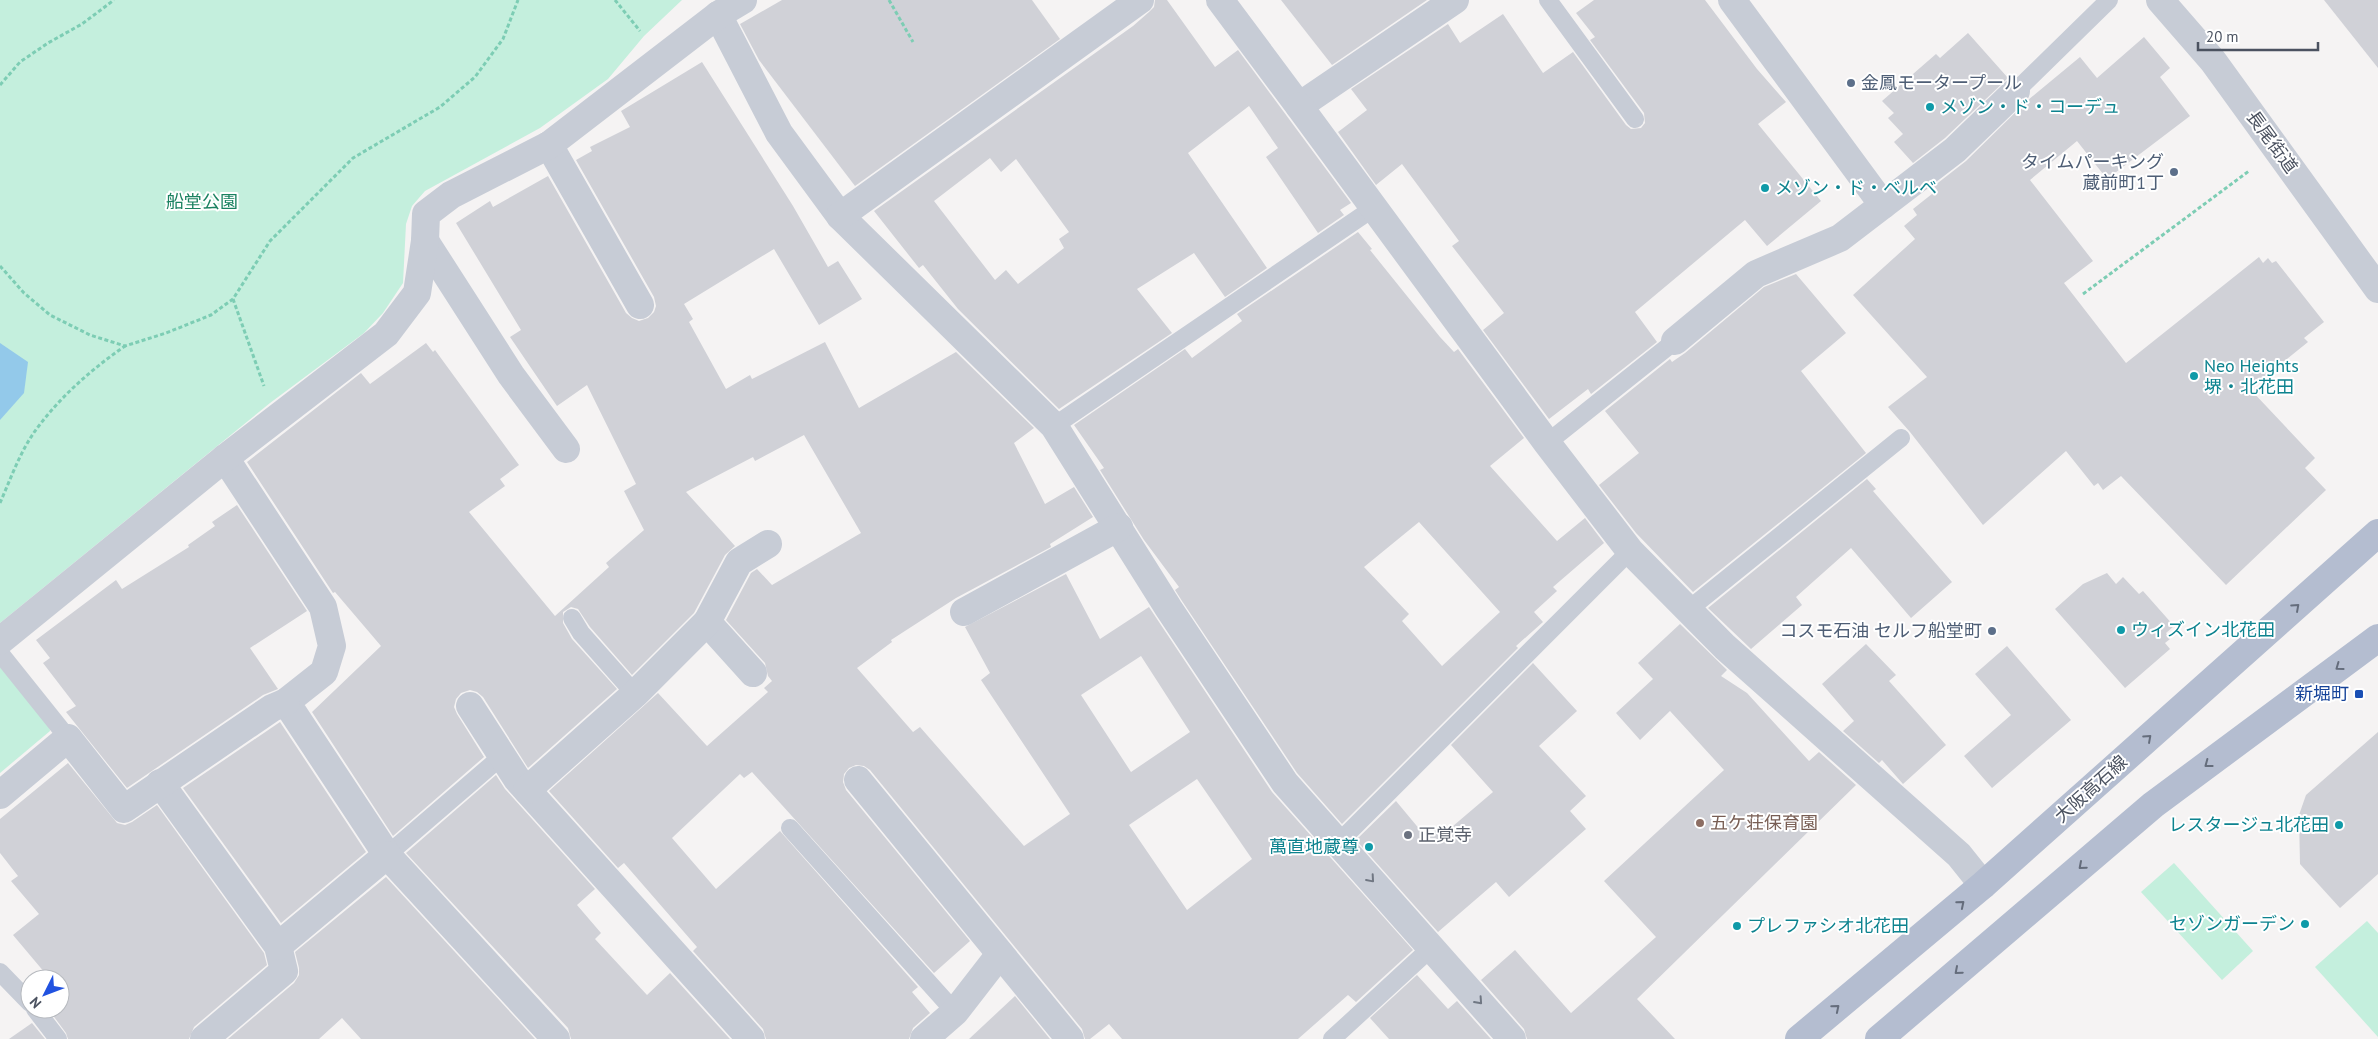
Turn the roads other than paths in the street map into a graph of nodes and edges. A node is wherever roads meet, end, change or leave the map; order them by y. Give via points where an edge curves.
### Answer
1 (743, 0) edge
2 (1140, 0) edge
3 (1220, 0) edge
4 (1455, 0) edge
5 (1548, 0) edge
6 (1732, 0) edge
7 (2109, 0) edge
8 (2160, 0) edge
9 (718, 15) junction
10 (2016, 91) joint
11 (1300, 106) junction
12 (1635, 120) dead end
13 (550, 145) junction
14 (1883, 205) junction
15 (1375, 208) junction
16 (840, 216) junction
17 (424, 241) junction
18 (2378, 289) edge
19 (640, 305) dead end
20 (1676, 341) joint
21 (1054, 426) junction
22 (1901, 438) dead end
23 (1547, 443) junction
24 (566, 449) dead end
25 (225, 458) junction
26 (1119, 527) junction
27 (2378, 533) edge
28 (768, 544) dead end
29 (1630, 551) junction
30 (1688, 610) junction
31 (964, 612) dead end
32 (572, 618) dead end
33 (708, 622) junction
34 (2378, 638) edge
35 (0, 641) edge
36 (0, 653) edge
37 (753, 672) dead end
38 (635, 694) junction
39 (286, 702) junction
40 (470, 706) dead end
41 (68, 738) junction
42 (502, 756) junction
43 (858, 780) dead end
44 (160, 783) junction
45 (527, 790) junction
46 (0, 795) edge
47 (790, 828) dead end
48 (1339, 842) junction
49 (387, 855) junction
50 (1983, 885) junction
51 (278, 946) junction
52 (1431, 948) junction
53 (1000, 954) junction
54 (0, 972) edge
55 (20, 993) edge
56 (955, 1012) junction
57 (43, 1019) edge
58 (58, 1039) edge
59 (204, 1039) edge
60 (556, 1039) edge
61 (751, 1039) edge
62 (924, 1039) edge
63 (1070, 1039) edge
64 (1332, 1039) edge
65 (1512, 1039) edge
66 (1799, 1039) edge
67 (1879, 1039) edge

1 - 9 street
2 - 16 street
3 - 11 street
4 - 11 street
5 - 12 lane
6 - 14 street
7 - 10 lane
8 - 18 street, 長尾街道 via 2213,61
9 - 13 street
9 - 16 street via 779,132
10 - 14 street via 1955,150
11 - 15 street
13 - 17 street via 450,195 426,214
13 - 19 street
14 - 20 street via 1840,238 1756,274
15 - 21 lane
15 - 23 street
16 - 21 street
17 - 24 street via 511,375
17 - 25 street via 417,293 386,334
20 - 23 lane
21 - 26 street
22 - 30 lane
23 - 29 street
25 - 35 street
25 - 39 street via 323,607 332,646 324,672
26 - 31 street
26 - 48 street via 1169,609 1285,783
50 -> 27 main road, 大阪高石線
28 - 33 street via 739,562
29 - 30 street
29 - 48 lane
30 - 50 street via 1959,855
32 - 38 lane via 580,633
33 - 37 street
33 - 38 street
34 -> 67 main road via 2144,812
36 - 41 lane
38 - 45 street
39 - 44 street via 272,708
39 - 49 street
40 - 42 street
41 - 44 street via 124,809
41 - 46 street
42 - 45 street
42 - 49 lane
43 - 53 street
44 - 51 street
45 - 61 street
47 - 56 lane
48 -> 52 street
49 - 51 street
49 - 60 street
66 -> 50 main road, 大阪高石線
51 - 59 street via 284,971
52 - 64 lane
52 -> 65 street
53 - 56 street
53 - 63 street
54 - 55 lane
56 - 62 street
57 - 58 lane

